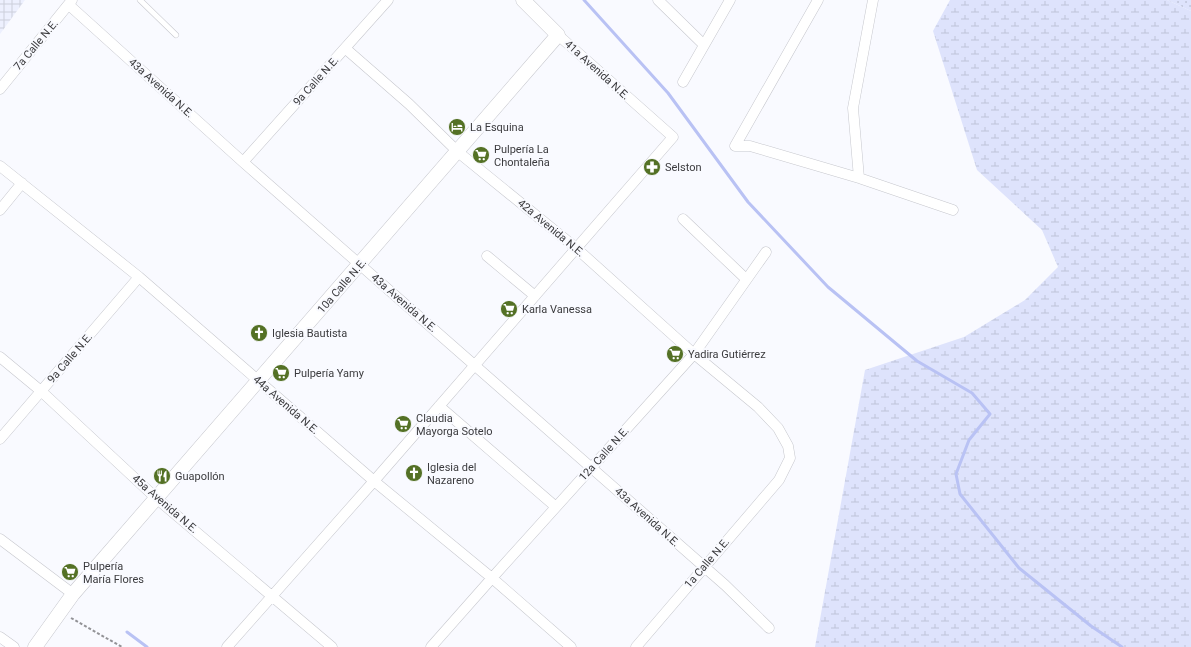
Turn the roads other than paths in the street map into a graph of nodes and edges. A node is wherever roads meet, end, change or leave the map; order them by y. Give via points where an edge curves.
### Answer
1 (140, 0) edge
2 (388, 0) edge
3 (522, 0) edge
4 (658, 0) edge
5 (730, 0) edge
6 (818, 0) edge
7 (873, 0) edge
8 (71, 2) edge
9 (176, 35) dead end
10 (558, 35) junction
11 (704, 45) junction
12 (346, 49) junction
13 (683, 82) dead end
14 (0, 89) edge
15 (458, 152) junction
16 (243, 162) junction
17 (0, 166) edge
18 (860, 178) junction
19 (22, 183) junction
20 (0, 210) edge
21 (953, 210) dead end
22 (683, 219) dead end
23 (576, 248) junction
24 (766, 252) dead end
25 (487, 256) dead end
26 (360, 265) junction
27 (139, 277) junction
28 (746, 279) junction
29 (535, 296) junction
30 (694, 354) junction
31 (0, 357) edge
32 (475, 364) junction
33 (258, 381) junction
34 (41, 391) junction
35 (439, 406) junction
36 (758, 407) joint
37 (0, 439) edge
38 (592, 467) junction
39 (374, 481) junction
40 (156, 498) junction
41 (556, 507) junction
42 (0, 539) edge
43 (703, 568) junction
44 (492, 578) junction
45 (73, 594) junction
46 (271, 596) junction
47 (769, 628) dead end
48 (0, 637) edge
49 (14, 647) edge
50 (35, 647) edge
51 (227, 647) edge
52 (332, 647) edge
53 (431, 647) edge
54 (571, 647) edge
55 (636, 647) edge

1 - 9 lane
2 - 12 street, 9a Calle N.E.
3 - 10 street, 41a Avenida N.E.
4 - 11 street
5 - 11 street
6 - 18 street via 735,146 750,146
7 - 18 street via 853,108
8 - 14 street, 7a Calle N.E.
8 - 16 street, 43a Avenida N.E.
10 - 15 street, 10a Calle N.E.
10 - 23 street, 41a Avenida N.E. via 673,137
11 - 13 street
12 - 15 street, 42a Avenida N.E. via 409,104
12 - 16 street, 9a Calle N.E.
15 - 23 street, 42a Avenida N.E.
15 - 26 street, 10a Calle N.E.
16 - 26 street, 43a Avenida N.E.
17 - 19 street, 44a Avenida N.E.
18 - 21 street
19 - 20 street
19 - 27 street, 44a Avenida N.E.
22 - 28 street
23 - 29 street
23 - 30 street, 42a Avenida N.E.
24 - 28 street, 12a Calle N.E.
25 - 29 street
26 - 32 street, 43a Avenida N.E.
26 - 33 street, 10a Calle N.E.
27 - 33 street, 44a Avenida N.E.
27 - 34 street, 9a Calle N.E.
28 - 30 street, 12a Calle N.E.
29 - 32 street
30 - 36 street, 42a Avenida N.E.
30 - 38 street, 12a Calle N.E.
31 - 34 street, 45a Avenida N.E.
32 - 35 street
32 - 38 street, 43a Avenida N.E.
33 - 39 street, 44a Avenida N.E.
33 - 40 street, 10a Calle N.E.
34 - 37 street, 9a Calle N.E.
34 - 40 street, 45a Avenida N.E.
35 - 39 street
35 - 41 street
36 - 43 street, 1a Calle N.E. via 778,428 788,446 790,458 779,480
38 - 41 street, 12a Calle N.E.
38 - 43 street, 43a Avenida N.E.
39 - 44 street, 44a Avenida N.E.
39 - 46 street
40 - 45 street, 10a Calle N.E.
40 - 46 street, 45a Avenida N.E.
41 - 44 street, 12a Calle N.E.
42 - 45 street
43 - 47 street, 43a Avenida N.E. via 725,585
43 - 55 street, 1a Calle N.E.
44 - 53 street, 12a Calle N.E.
44 - 54 street, 44a Avenida N.E.
45 - 50 street, 10a Calle N.E.
46 - 51 street
46 - 52 street, 45a Avenida N.E.
48 - 49 street

